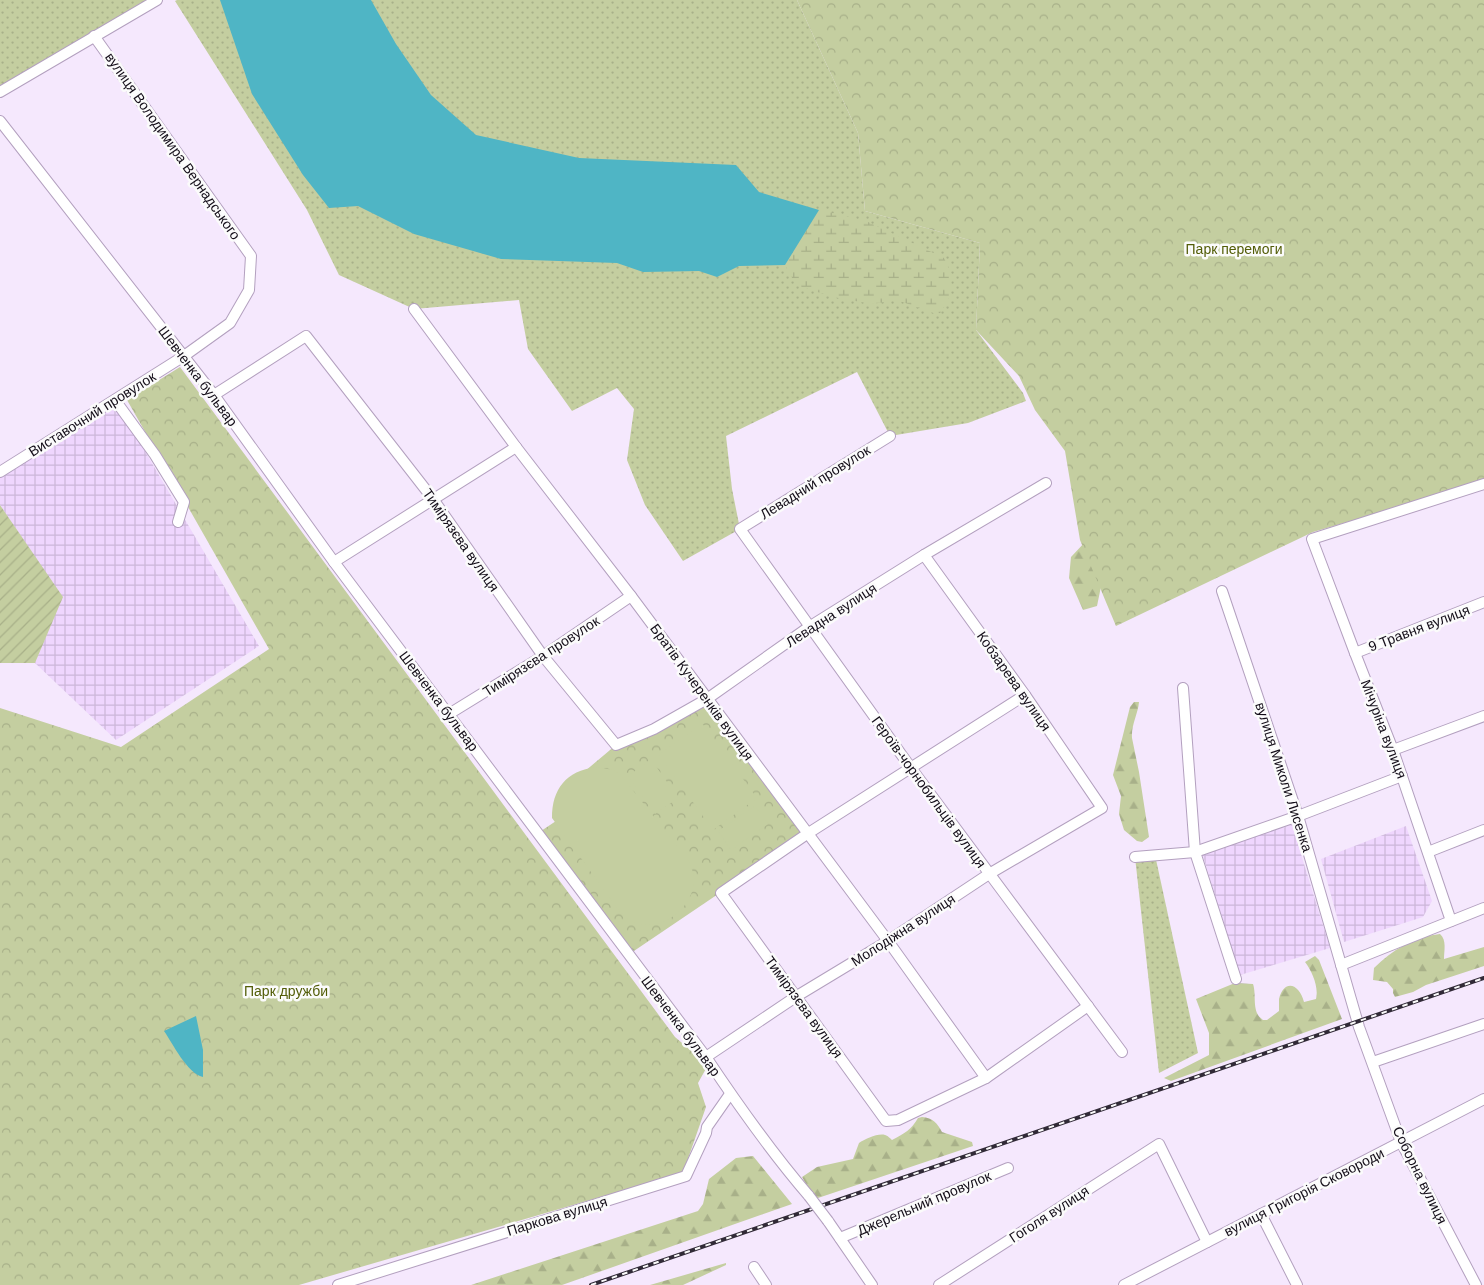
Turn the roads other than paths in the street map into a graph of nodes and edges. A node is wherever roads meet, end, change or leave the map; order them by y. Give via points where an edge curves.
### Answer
1 (156, 0) edge
2 (94, 36) junction
3 (0, 92) edge
4 (0, 121) edge
5 (251, 256) joint
6 (414, 309) dead end
7 (184, 356) junction
8 (214, 395) junction
9 (115, 400) junction
10 (890, 436) dead end
11 (516, 447) junction
12 (0, 472) edge
13 (1046, 482) dead end
14 (1484, 484) edge
15 (433, 499) junction
16 (178, 522) dead end
17 (740, 529) joint
18 (924, 556) junction
19 (334, 562) junction
20 (1222, 591) dead end
21 (631, 596) junction
22 (1484, 602) edge
23 (810, 627) junction
24 (1355, 653) junction
25 (543, 656) junction
26 (1183, 688) dead end
27 (1025, 695) junction
28 (707, 699) junction
29 (449, 714) junction
30 (1484, 716) edge
31 (616, 745) joint
32 (1394, 750) junction
33 (911, 768) junction
34 (1402, 776) junction
35 (1102, 808) joint
36 (1298, 816) junction
37 (1484, 830) edge
38 (807, 834) junction
39 (1195, 852) junction
40 (1428, 852) junction
41 (1135, 857) dead end
42 (989, 874) junction
43 (1484, 908) edge
44 (1451, 921) junction
45 (888, 941) junction
46 (1341, 965) junction
47 (1236, 979) dead end
48 (797, 996) junction
49 (1088, 1006) junction
50 (1484, 1024) edge
51 (1122, 1052) dead end
52 (706, 1057) junction
53 (1373, 1062) junction
54 (986, 1078) junction
55 (730, 1094) junction
56 (1484, 1099) edge
57 (1401, 1142) junction
58 (1008, 1168) dead end
59 (1260, 1214) junction
60 (840, 1238) junction
61 (1207, 1242) junction
62 (754, 1268) dead end
63 (338, 1285) edge
64 (766, 1285) edge
65 (872, 1285) edge
66 (939, 1285) edge
67 (1124, 1285) edge
68 (1296, 1285) edge
69 (1476, 1285) edge

1 - 2 street
2 - 3 street
2 - 5 street, вулиця Володимира Вернадського
4 - 7 street, Шевченка бульвар
5 - 7 street, Виставочний провулок via 249,290 230,323
6 - 11 street, Братів Кучеренків вулиця
7 - 8 street, Шевченка бульвар
7 - 9 street, Виставочний провулок
8 - 15 street, Тимірязєва вулиця via 306,336
8 - 19 street, Шевченка бульвар
9 - 12 street, Виставочний провулок
9 - 16 street via 184,502
10 - 17 street, Левадний провулок
11 - 15 street
11 - 21 street, Братів Кучеренків вулиця
13 - 18 street, Левадна вулиця
14 - 24 street, Мічуріна вулиця via 1312,539
15 - 19 street
15 - 25 street, Тимірязєва вулиця
17 - 23 street, Героїв-чорнобильців вулиця
18 - 23 street, Левадна вулиця
18 - 27 street, Кобзарева вулиця
19 - 29 street, Шевченка бульвар
20 - 36 street, вулиця Миколи Лисенка
21 - 25 street, Тимірязєва провулок
21 - 28 street, Братів Кучеренків вулиця
22 - 24 street, 9 Травня вулиця
23 - 28 street, Левадна вулиця
23 - 33 street, Героїв-чорнобильців вулиця
24 - 32 street, Мічуріна вулиця
25 - 29 street, Тимірязєва провулок
25 - 31 street, Тимірязєва вулиця
26 - 39 street
27 - 33 street
27 - 35 street, Кобзарева вулиця
28 - 31 street, Левадна вулиця via 654,729
28 - 38 street, Братів Кучеренків вулиця
29 - 52 street, Шевченка бульвар
30 - 32 street
32 - 34 street, Мічуріна вулиця
33 - 38 street
33 - 42 street, Героїв-чорнобильців вулиця
34 - 36 street
34 - 40 street, Мічуріна вулиця
35 - 42 street, Молодіжна вулиця
36 - 39 street
36 - 46 street, вулиця Миколи Лисенка
37 - 40 street
38 - 45 street, Братів Кучеренків вулиця
38 - 48 street, Тимірязєва вулиця via 721,893
39 - 41 street
39 - 47 street
40 - 44 street, Мічуріна вулиця
42 - 45 street, Молодіжна вулиця
42 - 49 street, Героїв-чорнобильців вулиця
43 - 44 street
44 - 46 street
45 - 48 street, Молодіжна вулиця
45 - 54 street, Братів Кучеренків вулиця
46 - 53 street, вулиця Миколи Лисенка
48 - 52 street, Молодіжна вулиця
48 - 54 street, Тимірязєва вулиця via 886,1121 898,1120
49 - 51 street, Героїв-чорнобильців вулиця
49 - 54 street
50 - 53 street
52 - 55 street, Шевченка бульвар
53 - 57 street, Соборна вулиця
55 - 60 street, Шевченка бульвар, bridge
55 - 63 street, Паркова вулиця via 706,1127 686,1176
56 - 57 street, вулиця Григорія Сковороди
57 - 59 street, вулиця Григорія Сковороди
57 - 69 street, Соборна вулиця
58 - 60 street, Джерельний провулок
59 - 61 street, вулиця Григорія Сковороди
59 - 68 street
60 - 65 street, Шевченка бульвар
61 - 66 street, Гоголя вулиця via 1159,1144
61 - 67 street, вулиця Григорія Сковороди
62 - 64 street

